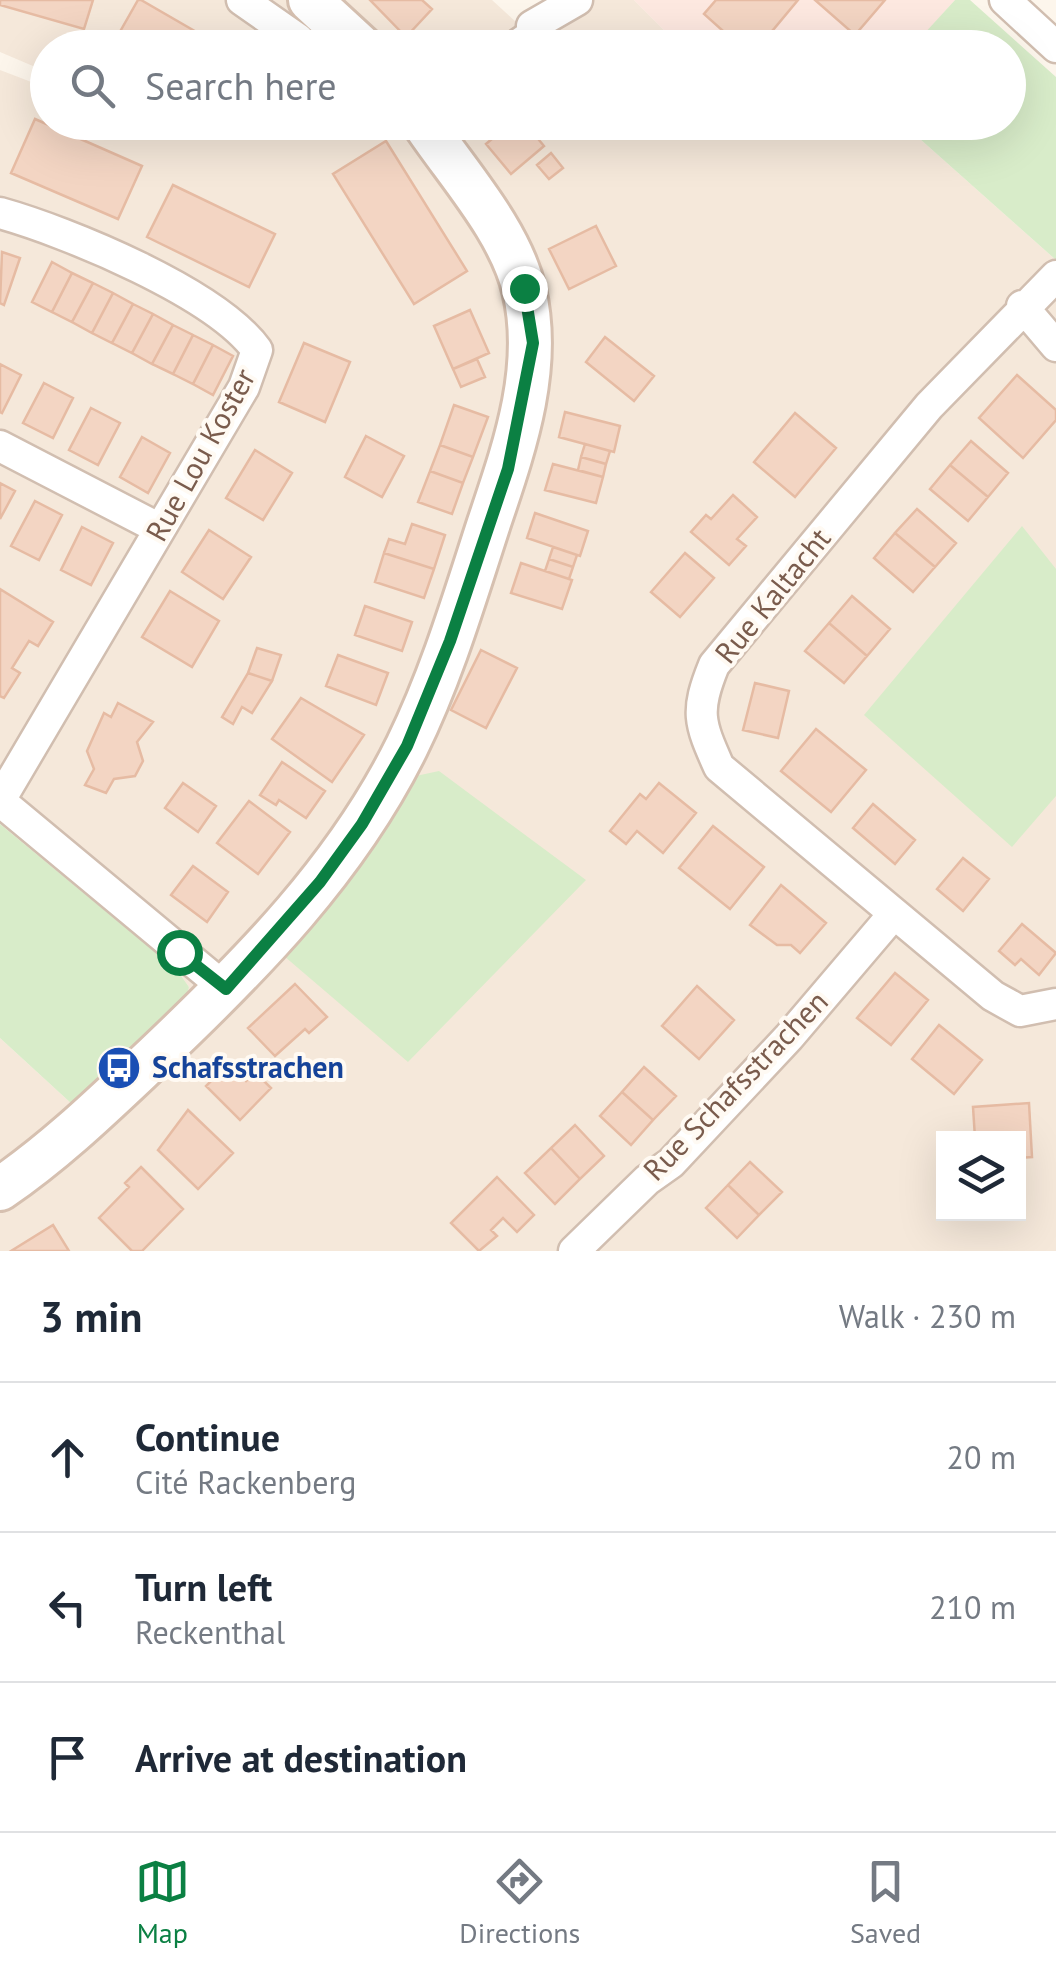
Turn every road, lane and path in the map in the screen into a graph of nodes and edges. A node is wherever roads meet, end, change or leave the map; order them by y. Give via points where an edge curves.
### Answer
1 (242, 0) edge
2 (310, 0) edge
3 (577, 0) edge
4 (1005, 0) edge
5 (532, 26) joint
6 (285, 30) edge
7 (342, 30) edge
8 (526, 30) edge
9 (1056, 47) edge
10 (435, 140) edge
11 (0, 213) edge
12 (1056, 276) edge
13 (1022, 306) junction
14 (1056, 346) edge
15 (0, 446) edge
16 (160, 529) junction
17 (0, 800) edge
18 (892, 916) junction
19 (226, 989) junction
20 (1056, 1004) edge
21 (0, 1189) edge
22 (574, 1251) edge

1 - 6 street
2 - 7 main road
3 - 5 street
4 - 9 street
5 - 8 lane
10 - 19 main road via 512,256 524,288 533,343 508,469 407,746 320,882
11 - 16 street, Rue Lou Koster via 88,244 203,304 244,332 257,350 244,387
12 - 13 street, Rue Kaltacht
13 - 14 street
13 - 18 street, Rue Kaltacht via 929,406 714,666 700,699 700,724 719,767
15 - 16 street
16 - 17 street, Rue Lou Koster
17 - 19 street
18 - 20 street, Rue Kaltacht via 1020,1011
18 - 22 street, Rue Schafsstrachen via 671,1164
19 - 21 main road via 89,1119

